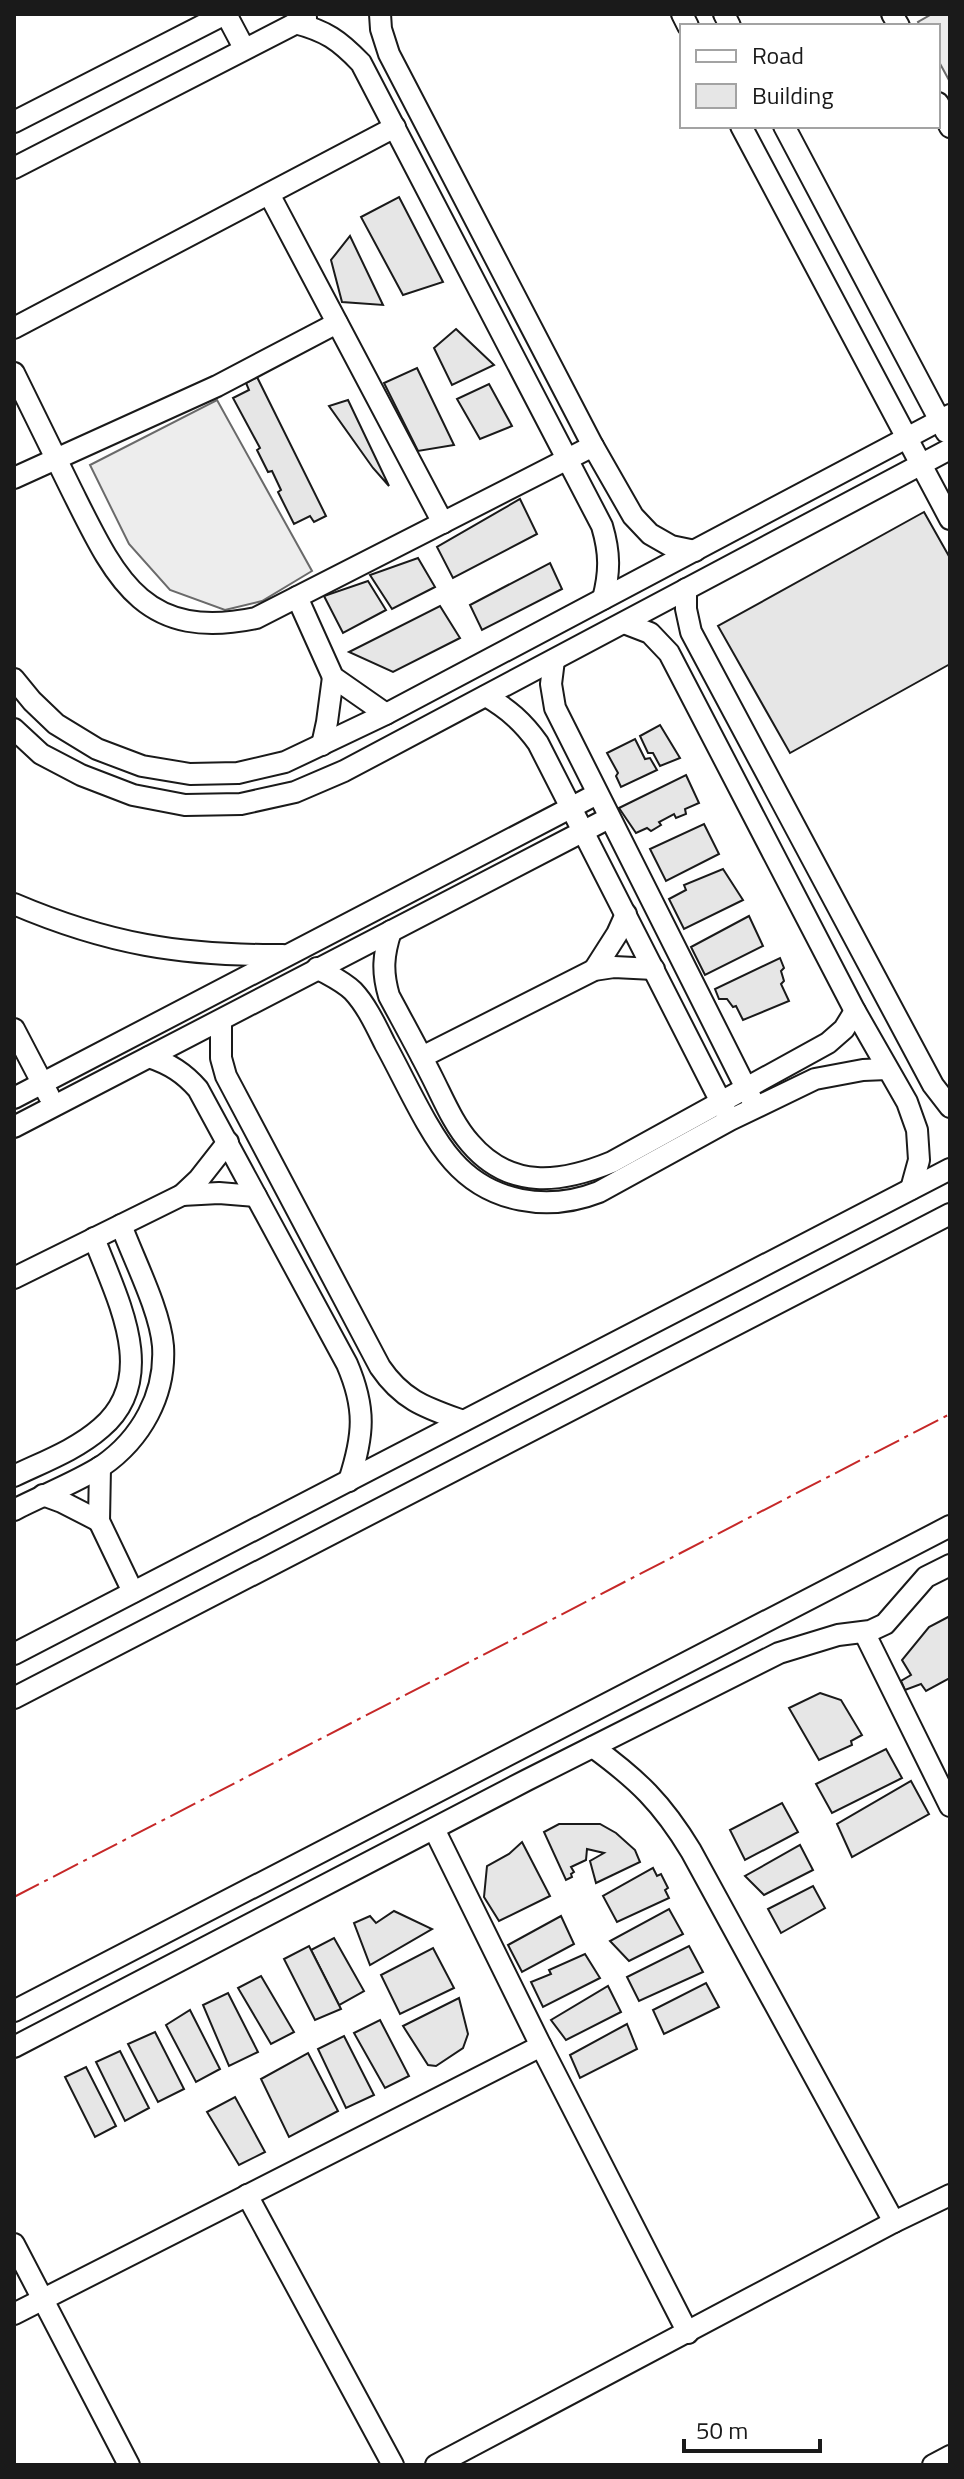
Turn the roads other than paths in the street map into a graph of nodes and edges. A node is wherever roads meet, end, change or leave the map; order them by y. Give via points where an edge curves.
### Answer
1 (225, 14) edge
2 (380, 14) edge
3 (304, 18) edge
4 (244, 48) junction
5 (940, 107) edge
6 (14, 122) edge
7 (395, 127) junction
8 (950, 127) edge
9 (742, 128) edge
10 (785, 128) edge
11 (14, 168) edge
12 (269, 194) junction
13 (337, 323) junction
14 (14, 328) edge
15 (14, 373) edge
16 (945, 417) edge
17 (907, 437) junction
18 (950, 439) edge
19 (593, 446) junction
20 (950, 449) edge
21 (56, 459) junction
22 (568, 459) junction
23 (921, 464) junction
24 (14, 478) edge
25 (950, 519) edge
26 (443, 523) junction
27 (695, 551) junction
28 (686, 589) junction
29 (297, 597) junction
30 (603, 599) junction
31 (624, 623) junction
32 (705, 658) junction
33 (554, 660) junction
34 (681, 674) junction
35 (333, 677) junction
36 (14, 679) edge
37 (486, 696) junction
38 (386, 714) junction
39 (14, 729) edge
40 (322, 745) junction
41 (597, 794) junction
42 (571, 807) junction
43 (609, 818) junction
44 (583, 830) junction
45 (14, 904) edge
46 (626, 914) junction
47 (391, 931) junction
48 (287, 955) junction
49 (317, 968) junction
50 (654, 969) junction
51 (594, 970) junction
52 (389, 996) junction
53 (365, 1007) junction
54 (855, 1011) junction
55 (221, 1022) junction
56 (14, 1029) edge
57 (149, 1057) junction
58 (422, 1057) junction
59 (887, 1069) junction
60 (42, 1083) junction
61 (933, 1085) junction
62 (746, 1088) junction
63 (234, 1092) junction
64 (14, 1098) edge
65 (721, 1101) junction
66 (907, 1102) junction
67 (54, 1106) junction
68 (209, 1106) junction
69 (756, 1107) junction
70 (950, 1107) edge
71 (730, 1120) junction
72 (20, 1124) edge
73 (228, 1142) junction
74 (950, 1169) edge
75 (911, 1189) junction
76 (182, 1195) junction
77 (256, 1196) junction
78 (950, 1214) edge
79 (121, 1225) junction
80 (94, 1238) junction
81 (14, 1278) edge
82 (463, 1421) junction
83 (100, 1467) junction
84 (14, 1476) edge
85 (349, 1481) junction
86 (43, 1495) junction
87 (14, 1510) edge
88 (99, 1521) junction
89 (950, 1526) edge
90 (950, 1565) edge
91 (133, 1592) junction
92 (864, 1632) junction
93 (14, 1654) edge
94 (14, 1698) edge
95 (593, 1747) junction
96 (950, 1806) edge
97 (434, 1829) junction
98 (14, 2011) edge
99 (541, 2046) junction
100 (14, 2047) edge
101 (247, 2195) junction
102 (950, 2195) edge
103 (894, 2222) junction
104 (14, 2244) edge
105 (43, 2299) junction
106 (14, 2314) edge
107 (688, 2333) junction
108 (950, 2456) edge
109 (129, 2465) edge
110 (393, 2465) edge
111 (436, 2465) edge
112 (933, 2465) edge

1 - 4 street
1 - 6 street
2 - 19 street via 389,54
3 - 4 street
3 - 7 street via 361,63
4 - 11 street
5 - 8 street
7 - 12 street
7 - 22 street
9 - 17 street
10 - 16 street
12 - 13 street
12 - 14 street
13 - 21 street via 217,386
13 - 26 street
15 - 21 street
16 - 17 street
16 - 18 street
17 - 23 street
17 - 27 street
19 - 22 street
19 - 27 street via 633,516 650,534
20 - 23 street
21 - 24 street
21 - 29 street via 98,546 142,601 197,623 227,624 256,618
22 - 26 street
22 - 30 street via 609,550
23 - 25 street
23 - 28 street
26 - 29 street
27 - 30 street
28 - 31 street
28 - 32 street via 688,623
29 - 35 street
30 - 38 street
31 - 33 street
31 - 34 street via 661,642
32 - 34 street via 687,654
32 - 61 street
33 - 37 street
33 - 41 street via 555,708
34 - 54 street
35 - 38 street
35 - 40 street
36 - 40 street via 56,724 97,749 142,766 190,774 238,773 285,762
37 - 39 street via 344,771 295,792 241,804 185,805 133,795 41,754
37 - 42 street via 524,724
38 - 40 street
41 - 42 street
41 - 43 street
42 - 44 street
42 - 48 street
43 - 44 street
43 - 62 street
44 - 46 street
44 - 47 street
45 - 48 street via 114,940 171,951
46 - 50 street
46 - 51 street
47 - 49 street
47 - 52 street via 383,964
48 - 60 street
49 - 53 street via 348,986
49 - 55 street
50 - 51 street
50 - 65 street
51 - 58 street
52 - 53 street via 372,991
52 - 58 street
53 - 71 street via 452,1160 502,1197 533,1203 583,1199
54 - 59 street
54 - 62 street via 828,1043
55 - 57 street
55 - 63 street via 221,1058
56 - 60 street
57 - 67 street
57 - 68 street via 185,1075
58 - 65 street via 471,1145 494,1164 521,1176 551,1180 581,1175
59 - 66 street
59 - 69 street via 815,1079
60 - 64 street
60 - 67 street
61 - 66 street via 928,1107
61 - 70 street
62 - 65 street
62 - 69 street
63 - 68 street
63 - 82 street via 390,1382 418,1404
64 - 72 street
65 - 71 street
66 - 75 street via 917,1130 919,1160
67 - 72 street
68 - 73 street
69 - 71 street
73 - 76 street
73 - 77 street
74 - 75 street
75 - 82 street
76 - 77 street
76 - 79 street
77 - 85 street via 356,1384 362,1427
78 - 94 street
79 - 80 street
79 - 83 street via 163,1346 161,1383 148,1418
80 - 81 street
80 - 84 street via 132,1346 131,1376 121,1404 103,1427
82 - 85 street
83 - 86 street
83 - 88 street
85 - 91 street
86 - 87 street
86 - 88 street
88 - 91 street
89 - 98 street
90 - 92 street via 926,1577 885,1624
91 - 93 street
92 - 95 street via 779,1653
92 - 96 street
95 - 97 street
95 - 103 street via 644,1787 670,1817
97 - 99 street
97 - 100 street
99 - 101 street
99 - 107 street
101 - 105 street
101 - 110 street
102 - 103 street
103 - 107 street
104 - 105 street
105 - 106 street
105 - 109 street
107 - 111 street
108 - 112 street

